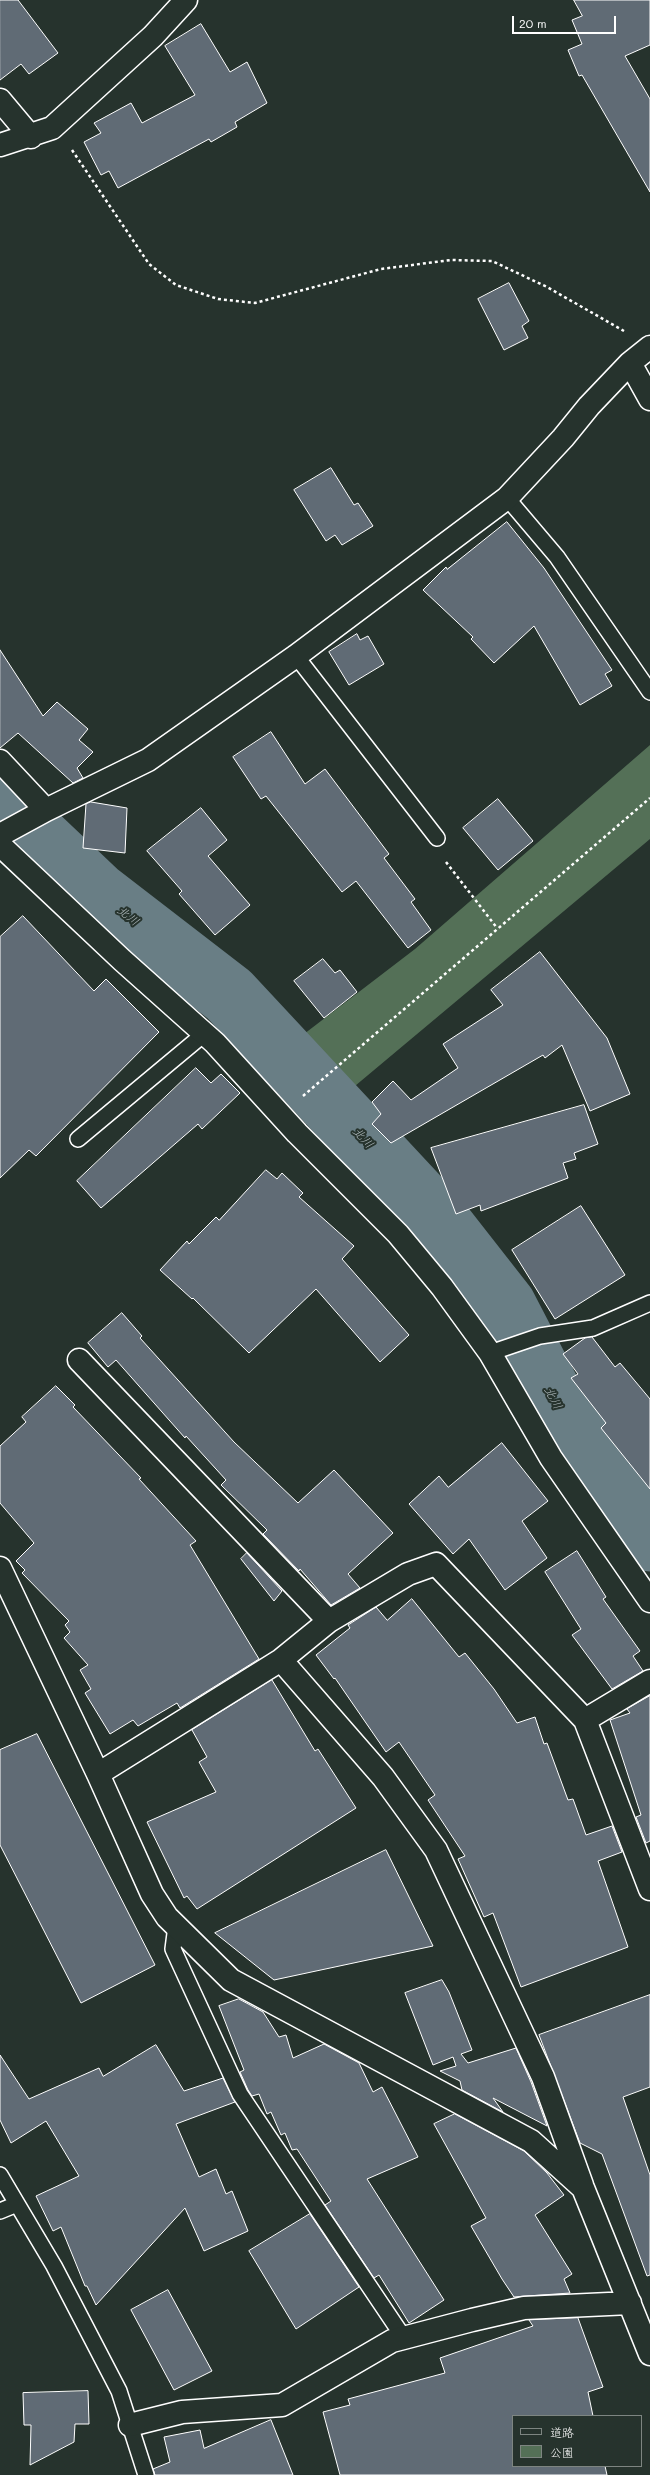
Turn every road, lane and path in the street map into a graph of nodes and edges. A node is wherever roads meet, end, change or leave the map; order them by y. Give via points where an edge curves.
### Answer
1 (186, 0) edge
2 (0, 100) edge
3 (52, 128) junction
4 (31, 136) junction
5 (0, 145) edge
6 (630, 335) dead end
7 (650, 348) edge
8 (630, 363) junction
9 (650, 399) edge
10 (507, 498) junction
11 (296, 656) junction
12 (650, 692) edge
13 (0, 761) edge
14 (650, 798) edge
15 (46, 810) junction
16 (0, 835) edge
17 (437, 838) joint
18 (0, 845) edge
19 (497, 928) junction
20 (204, 1034) junction
21 (280, 1115) junction
22 (78, 1139) dead end
23 (650, 1303) edge
24 (493, 1352) junction
25 (79, 1360) dead end
26 (0, 1568) edge
27 (650, 1601) edge
28 (329, 1621) junction
29 (281, 1660) junction
30 (650, 1681) edge
31 (586, 1720) junction
32 (98, 1774) junction
33 (650, 1889) edge
34 (176, 1926) junction
35 (0, 2176) edge
36 (583, 2188) junction
37 (18, 2204) junction
38 (0, 2211) edge
39 (630, 2302) junction
40 (404, 2338) junction
41 (650, 2354) edge
42 (130, 2425) junction
43 (146, 2475) edge

1 - 3 street via 153,36
2 - 4 street
3 - 4 street
3 - 6 path via 80,158 150,264 176,285 218,299 256,303 381,270 451,260 492,261 547,287
4 - 5 street
7 - 8 street
8 - 9 street
8 - 10 street
10 - 11 street
10 - 12 lane via 557,557
11 - 15 street via 148,760
11 - 17 lane
13 - 15 street
14 - 19 path
15 - 16 street
17 - 19 path via 438,851
18 - 20 street
19 - 21 path
20 - 21 street
20 - 22 lane
21 - 24 street via 398,1234
23 - 24 lane via 593,1328 540,1336
24 - 27 street via 551,1458
25 - 28 street
26 - 32 street
28 - 29 street
28 - 31 street via 408,1574 436,1564
29 - 32 street
29 - 36 street via 383,1777 436,1850 543,2077
30 - 31 street
31 - 33 street
32 - 34 street via 152,1894 167,1918
34 - 36 street via 231,1980 531,2141
34 - 40 lane via 173,1949 240,2094
35 - 37 lane
36 - 39 street
37 - 38 lane
37 - 42 lane via 54,2266 119,2391
39 - 40 street via 524,2308
39 - 41 street
40 - 42 street via 392,2340 282,2405 182,2412
42 - 43 lane

